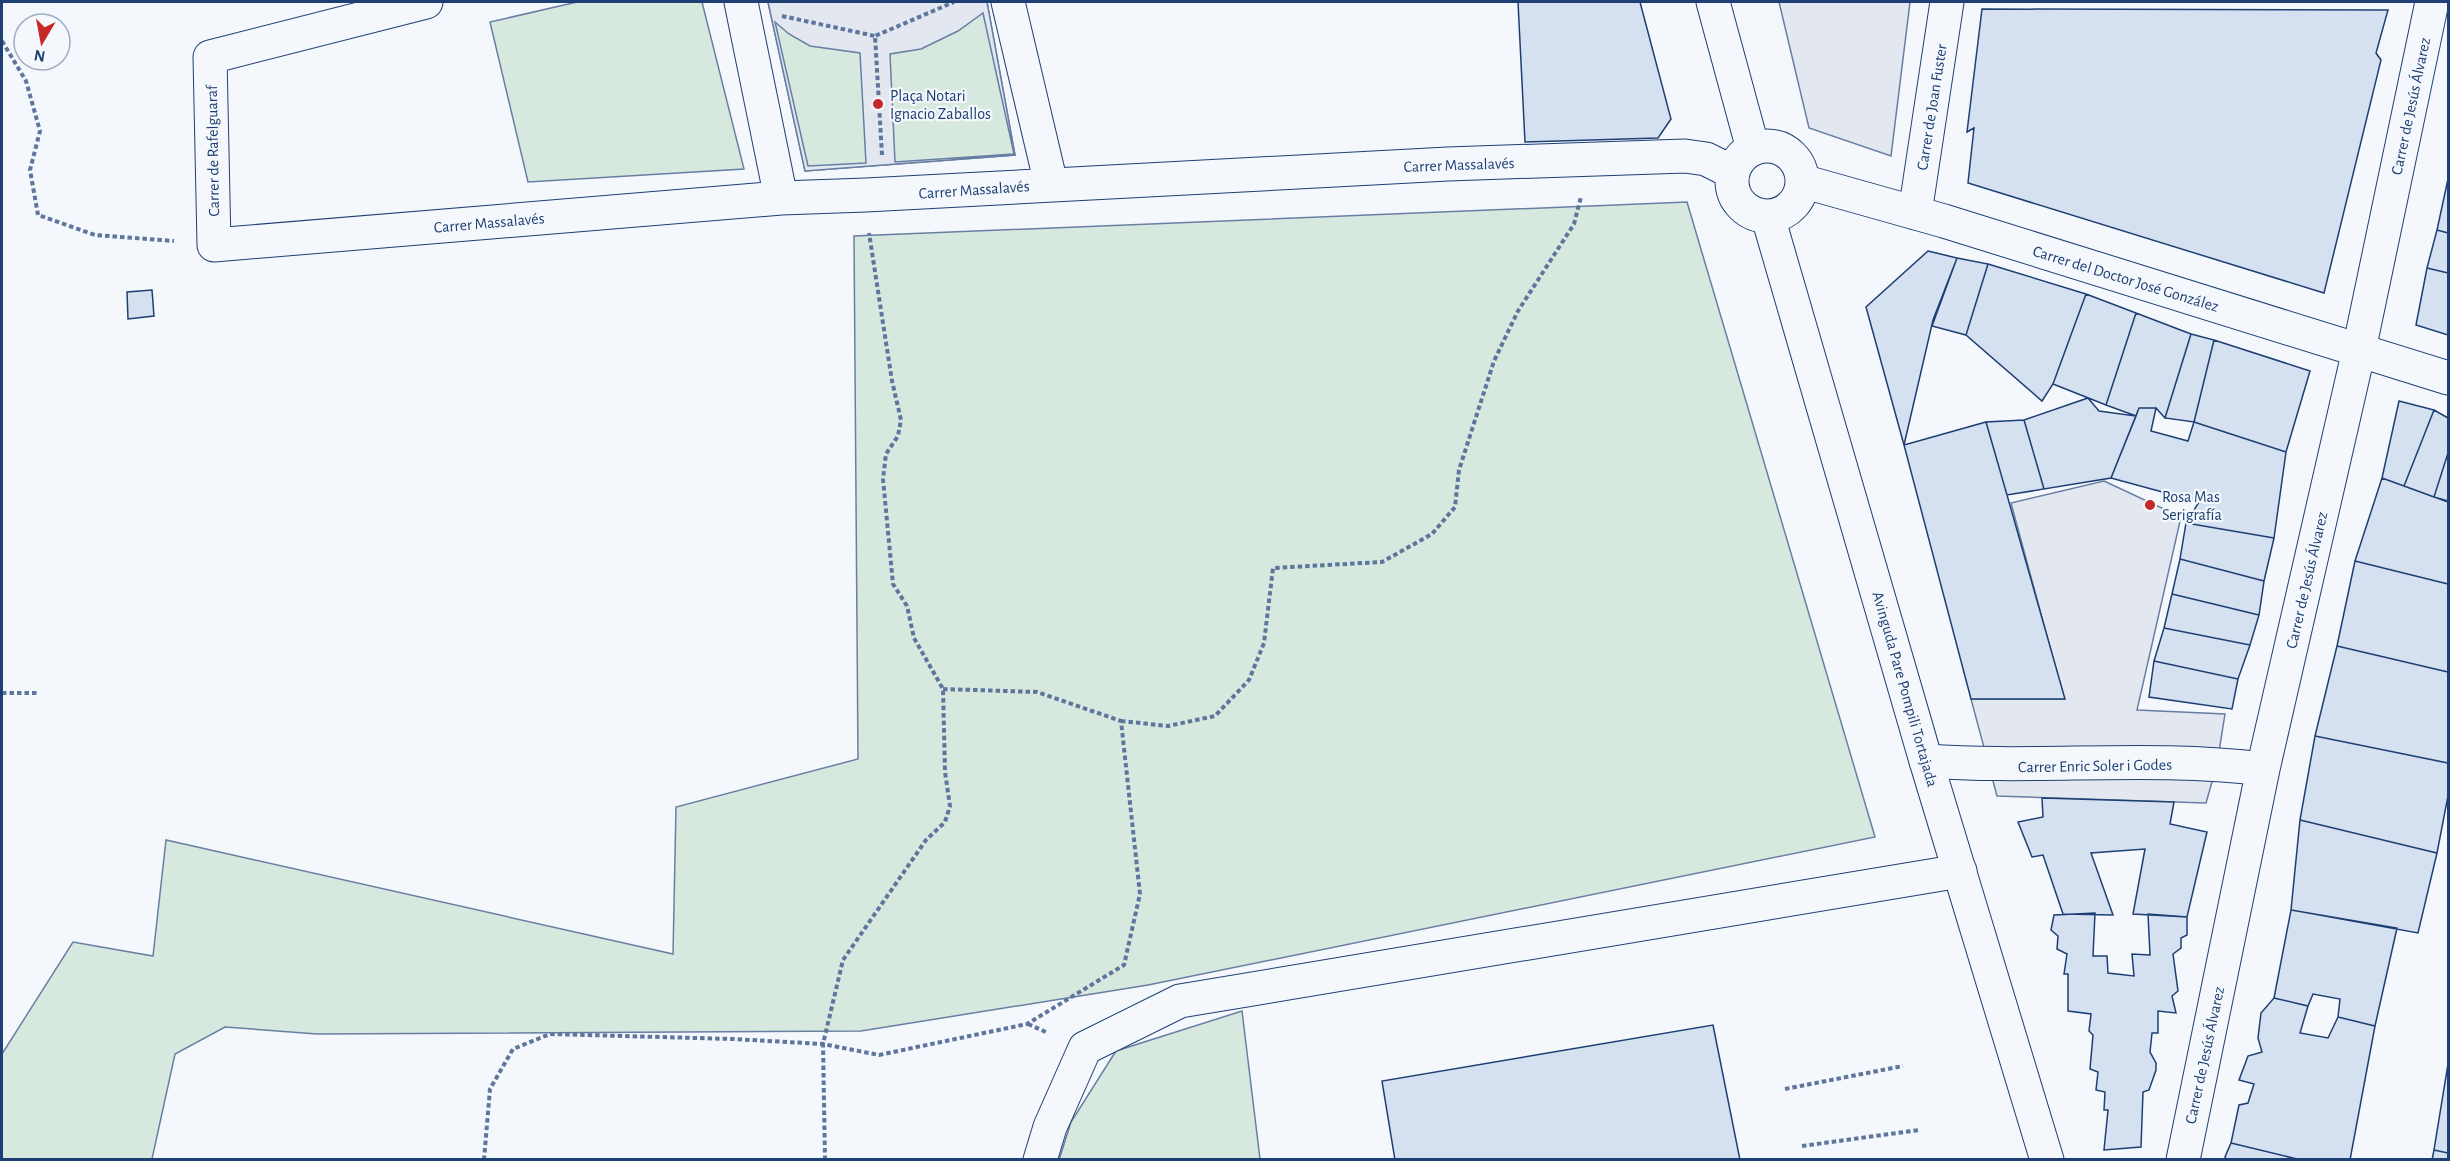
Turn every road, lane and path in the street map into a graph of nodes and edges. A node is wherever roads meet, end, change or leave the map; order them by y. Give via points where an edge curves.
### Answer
1 (426, 2) edge
2 (741, 2) edge
3 (954, 2) edge
4 (1008, 2) edge
5 (1713, 2) edge
6 (1947, 2) edge
7 (2432, 2) edge
8 (771, 14) dead end
9 (875, 36) junction
10 (2, 41) edge
11 (1743, 160) junction
12 (882, 165) dead end
13 (1802, 181) junction
14 (1051, 184) junction
15 (1582, 193) dead end
16 (866, 195) junction
17 (781, 198) junction
18 (1915, 213) junction
19 (1768, 217) junction
20 (214, 245) junction
21 (2359, 350) junction
22 (2448, 378) edge
23 (943, 689) junction
24 (2, 693) edge
25 (38, 693) dead end
26 (1121, 721) junction
27 (1926, 761) junction
28 (2263, 770) junction
29 (1960, 871) junction
30 (823, 1044) junction
31 (1903, 1066) dead end
32 (1785, 1089) dead end
33 (1919, 1130) dead end
34 (1802, 1146) dead end
35 (484, 1160) edge
36 (825, 1160) edge
37 (1040, 1160) edge
38 (2047, 1160) edge
39 (2183, 1160) edge

1 - 20 street, Carrer de Rafelguaraf via 210,57
2 - 17 street
3 - 9 path
4 - 14 street
5 - 11 street
6 - 18 street, Carrer de Joan Fuster
7 - 21 street, Carrer de Jesús Álvarez
8 - 9 path
9 - 12 path
10 - 20 path via 26,81 40,130 30,170 38,215 95,235
11 - 13 street via 1776,147 1795,160
11 - 14 street, Carrer Massalavés via 1685,156 1448,164
11 - 19 street via 1731,183 1739,203
13 - 18 street, Carrer del Doctor José González
13 - 19 street via 1796,202
14 - 16 street, Carrer Massalavés
15 - 26 path via 1574,224 1518,311 1494,361 1460,470 1455,507 1432,534 1382,562 1273,568 1264,643 1249,680 1215,716 1168,726
16 - 17 street, Carrer Massalavés
16 - 23 path via 870,244 901,420 898,436 886,454 883,479 893,584 907,606 914,638
17 - 20 street, Carrer Massalavés
18 - 21 street, Carrer del Doctor José González
19 - 27 street, Avinguda Pare Pompili Tortajada
21 - 22 street, Carrer del Doctor José González
21 - 28 street, Carrer de Jesús Álvarez
23 - 26 path via 1037,692
23 - 30 path via 950,806 945,822 926,840 843,960
24 - 25 path
26 - 30 path via 1140,894 1124,965 1027,1024 879,1055
27 - 28 street, Carrer Enric Soler i Godes via 1989,766 2217,764
27 - 29 street, Avinguda Pare Pompili Tortajada
28 - 39 street, Carrer de Jesús Álvarez
29 - 37 street via 1180,1001 1085,1048 1050,1127
29 - 38 street, Avinguda Pare Pompili Tortajada
30 - 35 path via 550,1034 513,1049 490,1089
30 - 36 path
31 - 32 path
33 - 34 path

